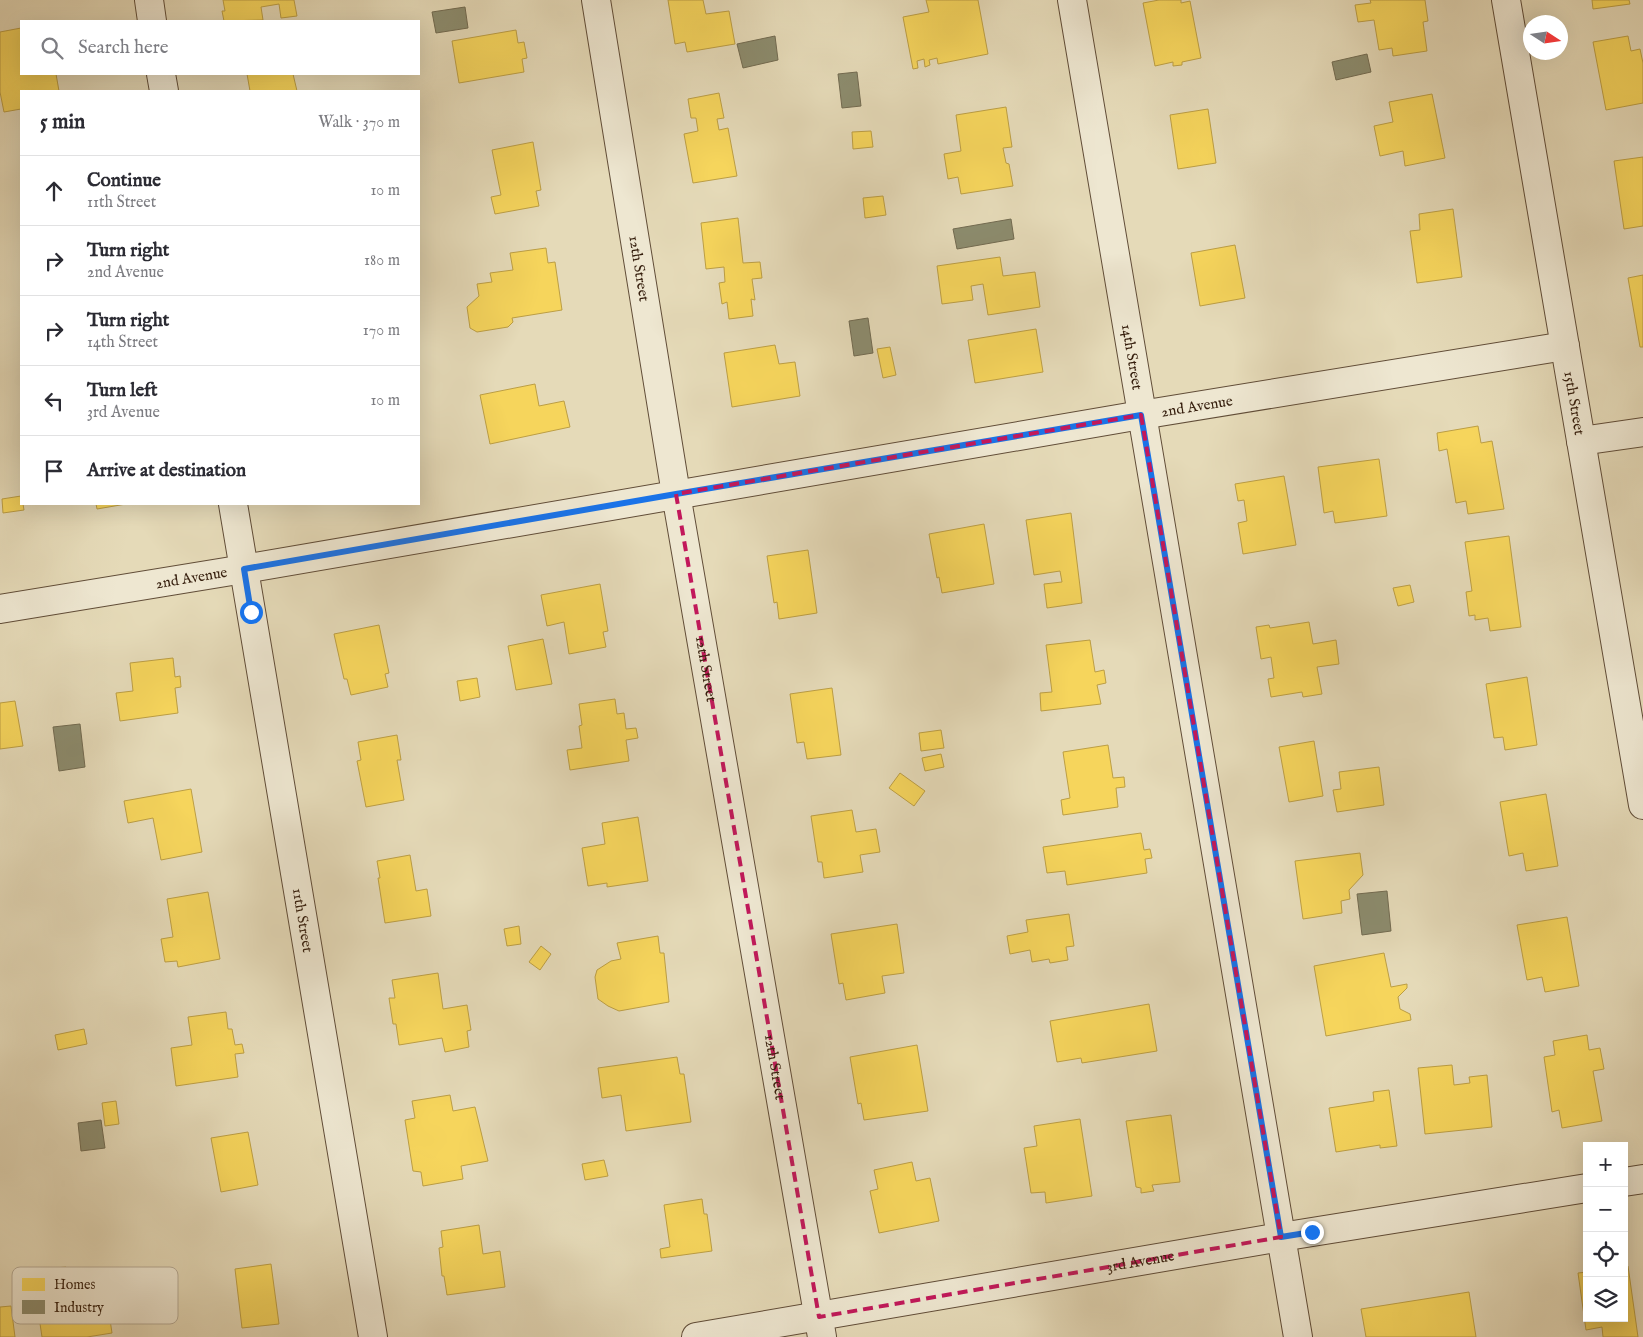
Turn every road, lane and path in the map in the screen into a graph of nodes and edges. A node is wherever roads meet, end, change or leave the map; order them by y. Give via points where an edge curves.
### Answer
1 (149, 0) edge
2 (596, 0) edge
3 (1072, 0) edge
4 (1506, 0) edge
5 (152, 20) edge
6 (161, 75) edge
7 (164, 90) edge
8 (1565, 346) junction
9 (1141, 415) junction
10 (1643, 432) edge
11 (1581, 441) junction
12 (676, 494) junction
13 (233, 505) edge
14 (244, 569) junction
15 (0, 609) edge
16 (1643, 806) edge
17 (1643, 1179) edge
18 (1628, 1181) edge
19 (1583, 1189) edge
20 (1281, 1237) junction
21 (821, 1327) edge
22 (373, 1337) edge
23 (696, 1337) edge
24 (1298, 1337) edge

1 - 5 street
2 - 12 street, 12th Street
3 - 9 street, 14th Street
4 - 8 street, 15th Street
6 - 7 street
8 - 9 street, 2nd Avenue
8 - 11 street, 15th Street
9 - 12 street, 2nd Avenue
9 - 20 street, 14th Street
10 - 11 street
11 - 16 street, 15th Street
12 - 14 street, 2nd Avenue
12 - 21 street, 12th Street
13 - 14 street, 11th Street
14 - 15 street, 2nd Avenue
14 - 22 street, 11th Street
17 - 18 street
19 - 20 street, 3rd Avenue
20 - 21 street, 3rd Avenue
20 - 24 street, 14th Street
21 - 23 street, 3rd Avenue

